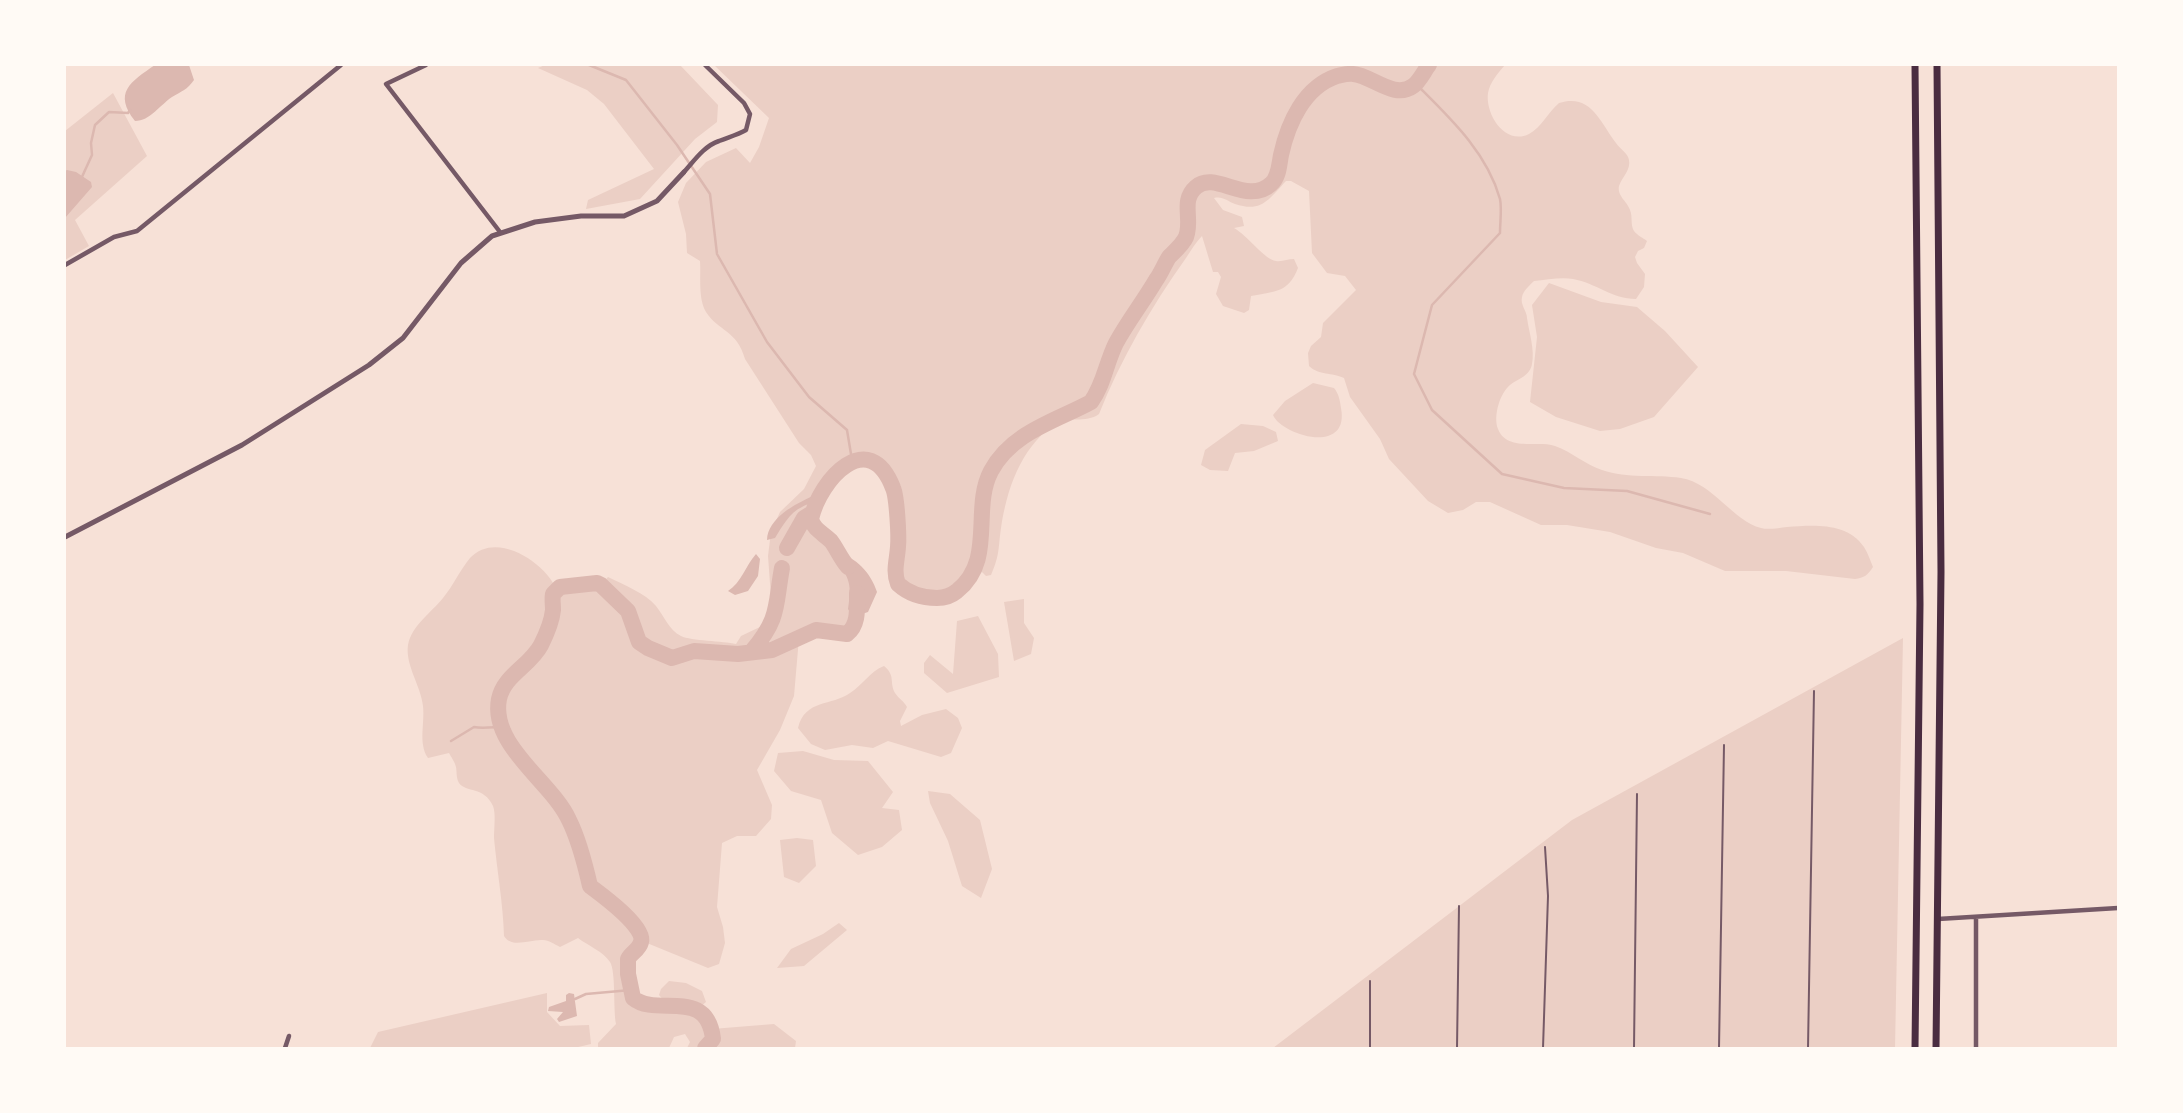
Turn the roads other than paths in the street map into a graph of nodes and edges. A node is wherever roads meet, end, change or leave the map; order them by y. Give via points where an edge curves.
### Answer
1 (341, 65) edge
2 (426, 65) edge
3 (705, 65) edge
4 (1915, 65) edge
5 (1937, 65) edge
6 (684, 172) joint
7 (500, 232) junction
8 (65, 265) edge
9 (65, 537) edge
10 (1814, 691) dead end
11 (1724, 745) dead end
12 (1637, 794) dead end
13 (1545, 847) dead end
14 (1459, 906) dead end
15 (2118, 908) edge
16 (1976, 917) junction
17 (1938, 919) junction
18 (1370, 981) dead end
19 (289, 1036) dead end
20 (285, 1048) edge
21 (1370, 1048) edge
22 (1457, 1048) edge
23 (1543, 1048) edge
24 (1634, 1048) edge
25 (1719, 1048) edge
26 (1808, 1048) edge
27 (1915, 1048) edge
28 (1936, 1048) edge
29 (1976, 1048) edge

1 - 8 street via 137,231 114,237
2 - 7 street via 386,84
3 - 6 street via 750,114 746,130 717,141
4 - 27 highway via 1920,628
5 - 17 highway
6 - 7 street via 657,201 624,216 581,216
7 - 9 street via 461,263 403,338 369,365 242,445
10 - 26 lane
11 - 25 lane
12 - 24 lane
13 - 23 lane
14 - 22 lane
15 - 16 street
16 - 17 street
16 - 29 street
17 - 28 highway
18 - 21 lane
19 - 20 street

